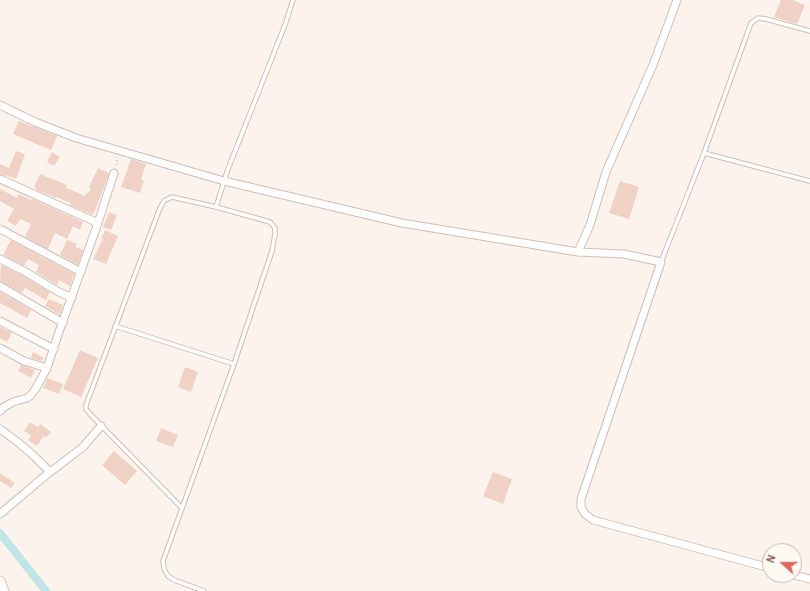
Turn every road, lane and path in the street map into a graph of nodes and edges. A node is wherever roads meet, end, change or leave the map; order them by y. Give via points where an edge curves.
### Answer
1 (293, 0) edge
2 (677, 0) edge
3 (810, 31) edge
4 (0, 105) edge
5 (120, 152) junction
6 (704, 153) junction
7 (114, 173) joint
8 (0, 179) edge
9 (224, 181) junction
10 (810, 181) edge
11 (216, 207) junction
12 (98, 223) junction
13 (0, 229) edge
14 (578, 252) junction
15 (0, 259) edge
16 (661, 262) junction
17 (81, 272) junction
18 (0, 286) edge
19 (72, 298) junction
20 (0, 321) edge
21 (63, 322) junction
22 (115, 326) junction
23 (0, 348) edge
24 (54, 349) junction
25 (234, 364) junction
26 (47, 368) junction
27 (0, 411) edge
28 (101, 426) junction
29 (0, 429) edge
30 (50, 472) junction
31 (182, 508) junction
32 (0, 513) edge
33 (762, 566) edge
34 (0, 581) edge
35 (4, 591) edge
36 (204, 591) edge

1 - 9 lane via 286,25
2 - 14 street via 653,65 606,172 590,225
3 - 6 lane via 766,19 758,18 751,23
4 - 5 street via 35,122
5 - 7 path
5 - 9 street
6 - 10 lane
6 - 16 lane
7 - 12 street
8 - 12 street
9 - 11 lane
9 - 14 street via 402,223
11 - 22 lane via 172,197 164,201
11 - 25 lane via 270,222 275,228 272,251
12 - 17 street
13 - 17 street
14 - 16 street via 624,254
15 - 19 street
16 - 33 street via 580,499 581,507 593,520
17 - 19 street
18 - 21 street
19 - 21 street
20 - 24 street
21 - 24 street
22 - 25 lane
22 - 28 lane via 86,405 86,409
23 - 26 street via 24,361
24 - 26 street
25 - 31 lane
26 - 27 street via 31,395 13,402
28 - 30 street via 82,447
28 - 31 lane
29 - 30 street
30 - 32 street
31 - 36 lane via 163,561 164,569 174,580
34 - 35 street

